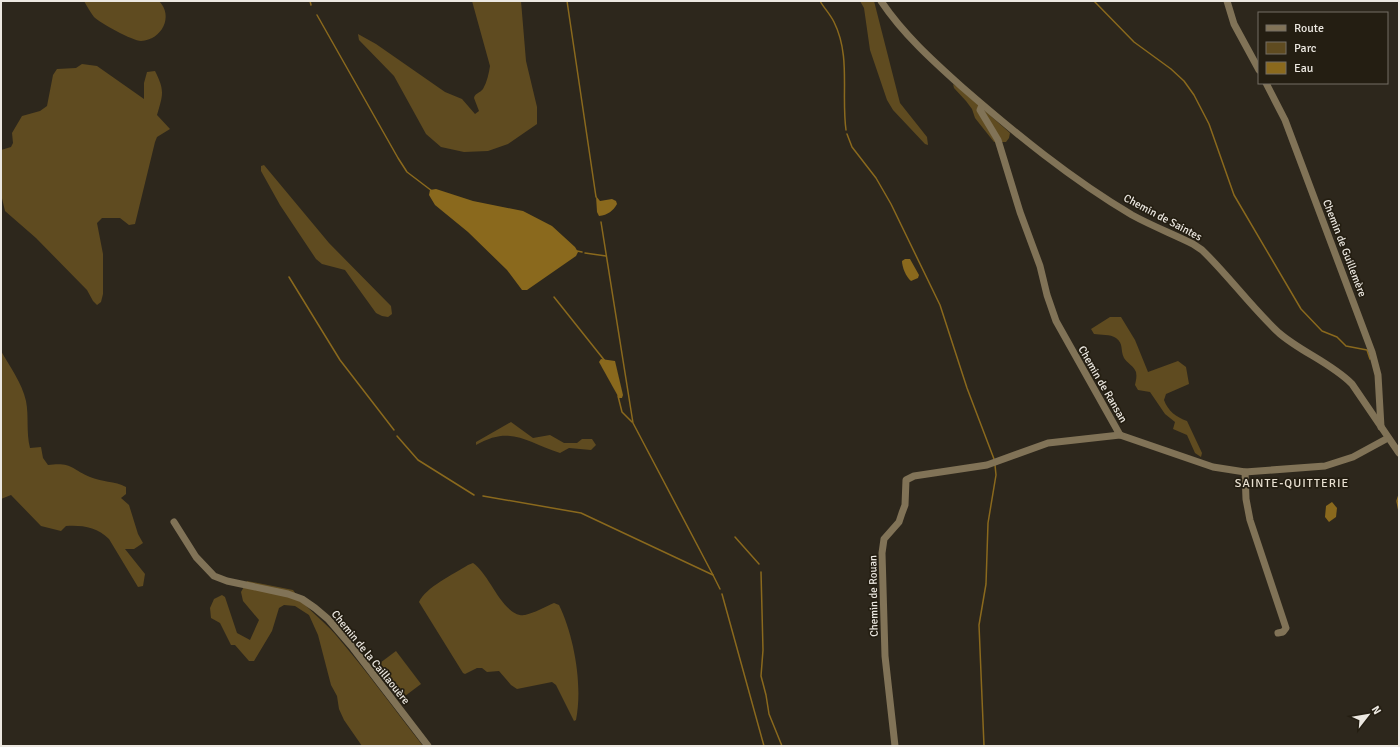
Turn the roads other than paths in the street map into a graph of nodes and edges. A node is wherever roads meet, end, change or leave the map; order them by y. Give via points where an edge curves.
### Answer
1 (881, 1) edge
2 (1227, 1) edge
3 (1258, 68) edge
4 (1267, 84) edge
5 (982, 105) junction
6 (1381, 427) junction
7 (1120, 435) junction
8 (1388, 438) junction
9 (1399, 453) edge
10 (1245, 472) junction
11 (174, 522) dead end
12 (1278, 634) dead end
13 (428, 746) edge
14 (895, 746) edge

1 - 5 street, Chemin de Saintes via 915,43
2 - 3 street via 1234,24
4 - 6 street, Chemin de Guillemère via 1285,120 1372,352 1378,376
5 - 6 street, Chemin de Saintes via 1074,177 1132,214 1202,250 1281,334 1347,379
5 - 7 street, Chemin de Ransan via 980,110 998,140 1056,321
6 - 8 street, Chemin de Saintes
7 - 10 street, Chemin de Ransan via 1213,467
7 - 14 street, Chemin de Rouan via 1048,443 988,465 914,476 906,480 905,505 899,522 884,539 882,553 885,656
8 - 9 street, Chemin de Saintes
8 - 10 street, Chemin de Ransan via 1337,463 1316,468
10 - 12 street via 1250,520 1286,628
11 - 13 street, Chemin de la Caillaouère via 196,557 214,576 302,599 328,619

